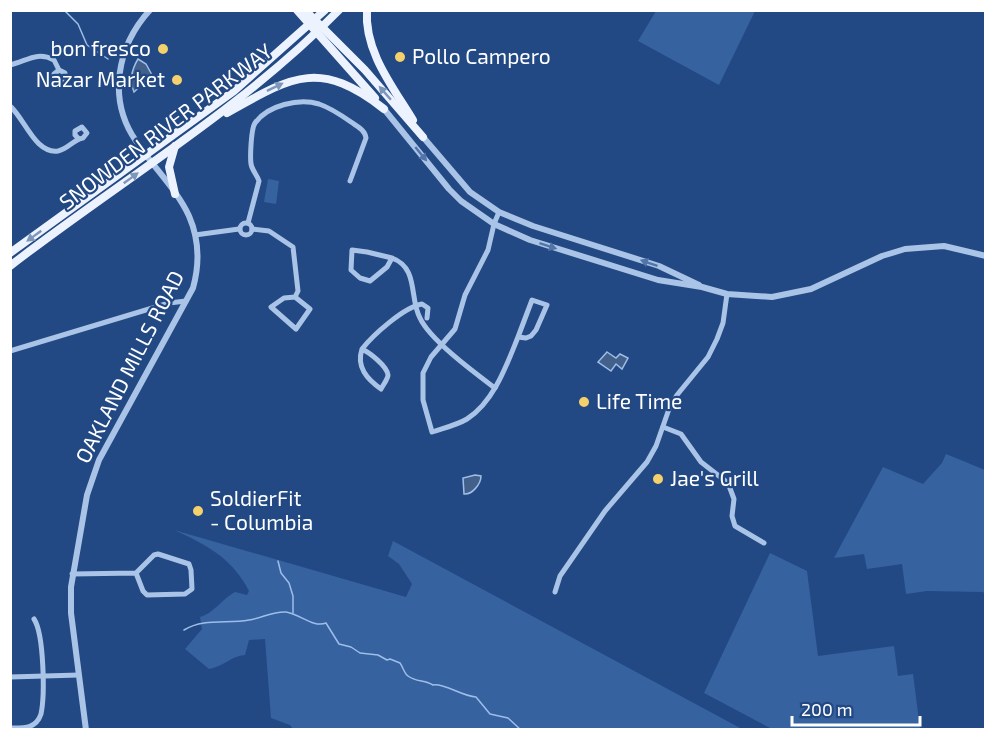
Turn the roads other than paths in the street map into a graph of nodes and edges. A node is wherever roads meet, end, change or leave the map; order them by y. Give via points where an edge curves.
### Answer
1 (297, 10) edge
2 (305, 10) edge
3 (339, 10) edge
4 (367, 10) edge
5 (150, 11) edge
6 (324, 12) edge
7 (10, 65) edge
8 (59, 70) dead end
9 (10, 106) edge
10 (384, 109) junction
11 (205, 125) junction
12 (423, 137) junction
13 (78, 138) dead end
14 (175, 146) junction
15 (146, 155) junction
16 (152, 162) junction
17 (350, 182) dead end
18 (175, 194) junction
19 (499, 212) junction
20 (494, 225) junction
21 (250, 226) junction
22 (239, 229) junction
23 (195, 234) junction
24 (10, 253) edge
25 (986, 256) edge
26 (392, 258) junction
27 (10, 266) edge
28 (702, 287) junction
29 (727, 294) junction
30 (295, 297) junction
31 (186, 301) junction
32 (416, 304) junction
33 (427, 318) dead end
34 (518, 337) junction
35 (443, 345) junction
36 (362, 349) junction
37 (10, 351) edge
38 (495, 388) junction
39 (663, 427) junction
40 (764, 543) dead end
41 (136, 573) junction
42 (72, 574) junction
43 (555, 592) dead end
44 (34, 619) dead end
45 (79, 675) junction
46 (42, 676) junction
47 (10, 677) edge
48 (10, 729) edge
49 (86, 729) edge

1 - 10 main road
12 -> 2 main road via 365,70
3 - 11 main road, SNOWDEN RIVER PARKWAY via 258,84
4 - 12 main road via 374,52
5 - 15 street, OAKLAND MILLS ROAD via 127,45 119,82 127,125
6 - 15 main road, SNOWDEN RIVER PARKWAY via 234,91
7 - 8 street via 42,56 54,60
9 - 13 street via 45,148 58,151
11 -> 10 main road via 277,85 301,79 345,83
10 -> 20 street via 449,189
11 - 14 main road, SNOWDEN RIVER PARKWAY
12 - 19 street via 465,186
14 - 16 main road, SNOWDEN RIVER PARKWAY
14 - 18 main road via 169,167
15 - 16 street, OAKLAND MILLS ROAD
15 -> 24 main road, SNOWDEN RIVER PARKWAY
16 - 18 street, OAKLAND MILLS ROAD
27 -> 16 main road, SNOWDEN RIVER PARKWAY
17 - 21 street via 366,138 361,129 318,104 299,102 275,109 253,128 251,166 259,185
18 - 23 street, OAKLAND MILLS ROAD
19 - 20 street
28 -> 19 street via 658,266 519,222
20 -> 28 street via 643,276
20 - 35 street via 488,250 465,295 457,325
21 - 22 street via 242,224
21 - 22 street via 251,233 246,236
21 - 30 street via 269,231 292,247 298,288
22 - 23 street
23 - 31 street, OAKLAND MILLS ROAD via 196,274
25 - 29 street via 944,246 918,247 882,256 797,293 757,297
26 - 26 street via 370,280 351,270 352,250
26 - 32 street via 410,274
28 - 29 street
29 - 39 street via 717,339 708,357 677,395
30 - 30 street via 284,298 271,308 296,329 310,309
31 - 37 street
31 - 42 street, OAKLAND MILLS ROAD via 95,470
32 - 33 street via 428,308
32 - 35 street via 421,320
32 - 36 street
34 - 34 street via 532,300 547,305 534,334
34 - 38 street
35 - 38 street
35 - 38 street via 431,357 422,379 432,432 466,420
36 - 36 street via 388,372 381,389 363,371
39 - 40 street via 681,434 701,462 724,479 732,493 735,526
39 - 43 street via 647,462 605,511 560,576
41 - 41 street via 156,554 177,559 190,566 192,589 185,594 147,595
41 - 42 street
42 - 45 street, OAKLAND MILLS ROAD via 71,613
44 - 46 street via 40,635
45 - 46 street
45 - 49 street, OAKLAND MILLS ROAD
46 - 47 street
46 - 48 street via 40,718 30,727

